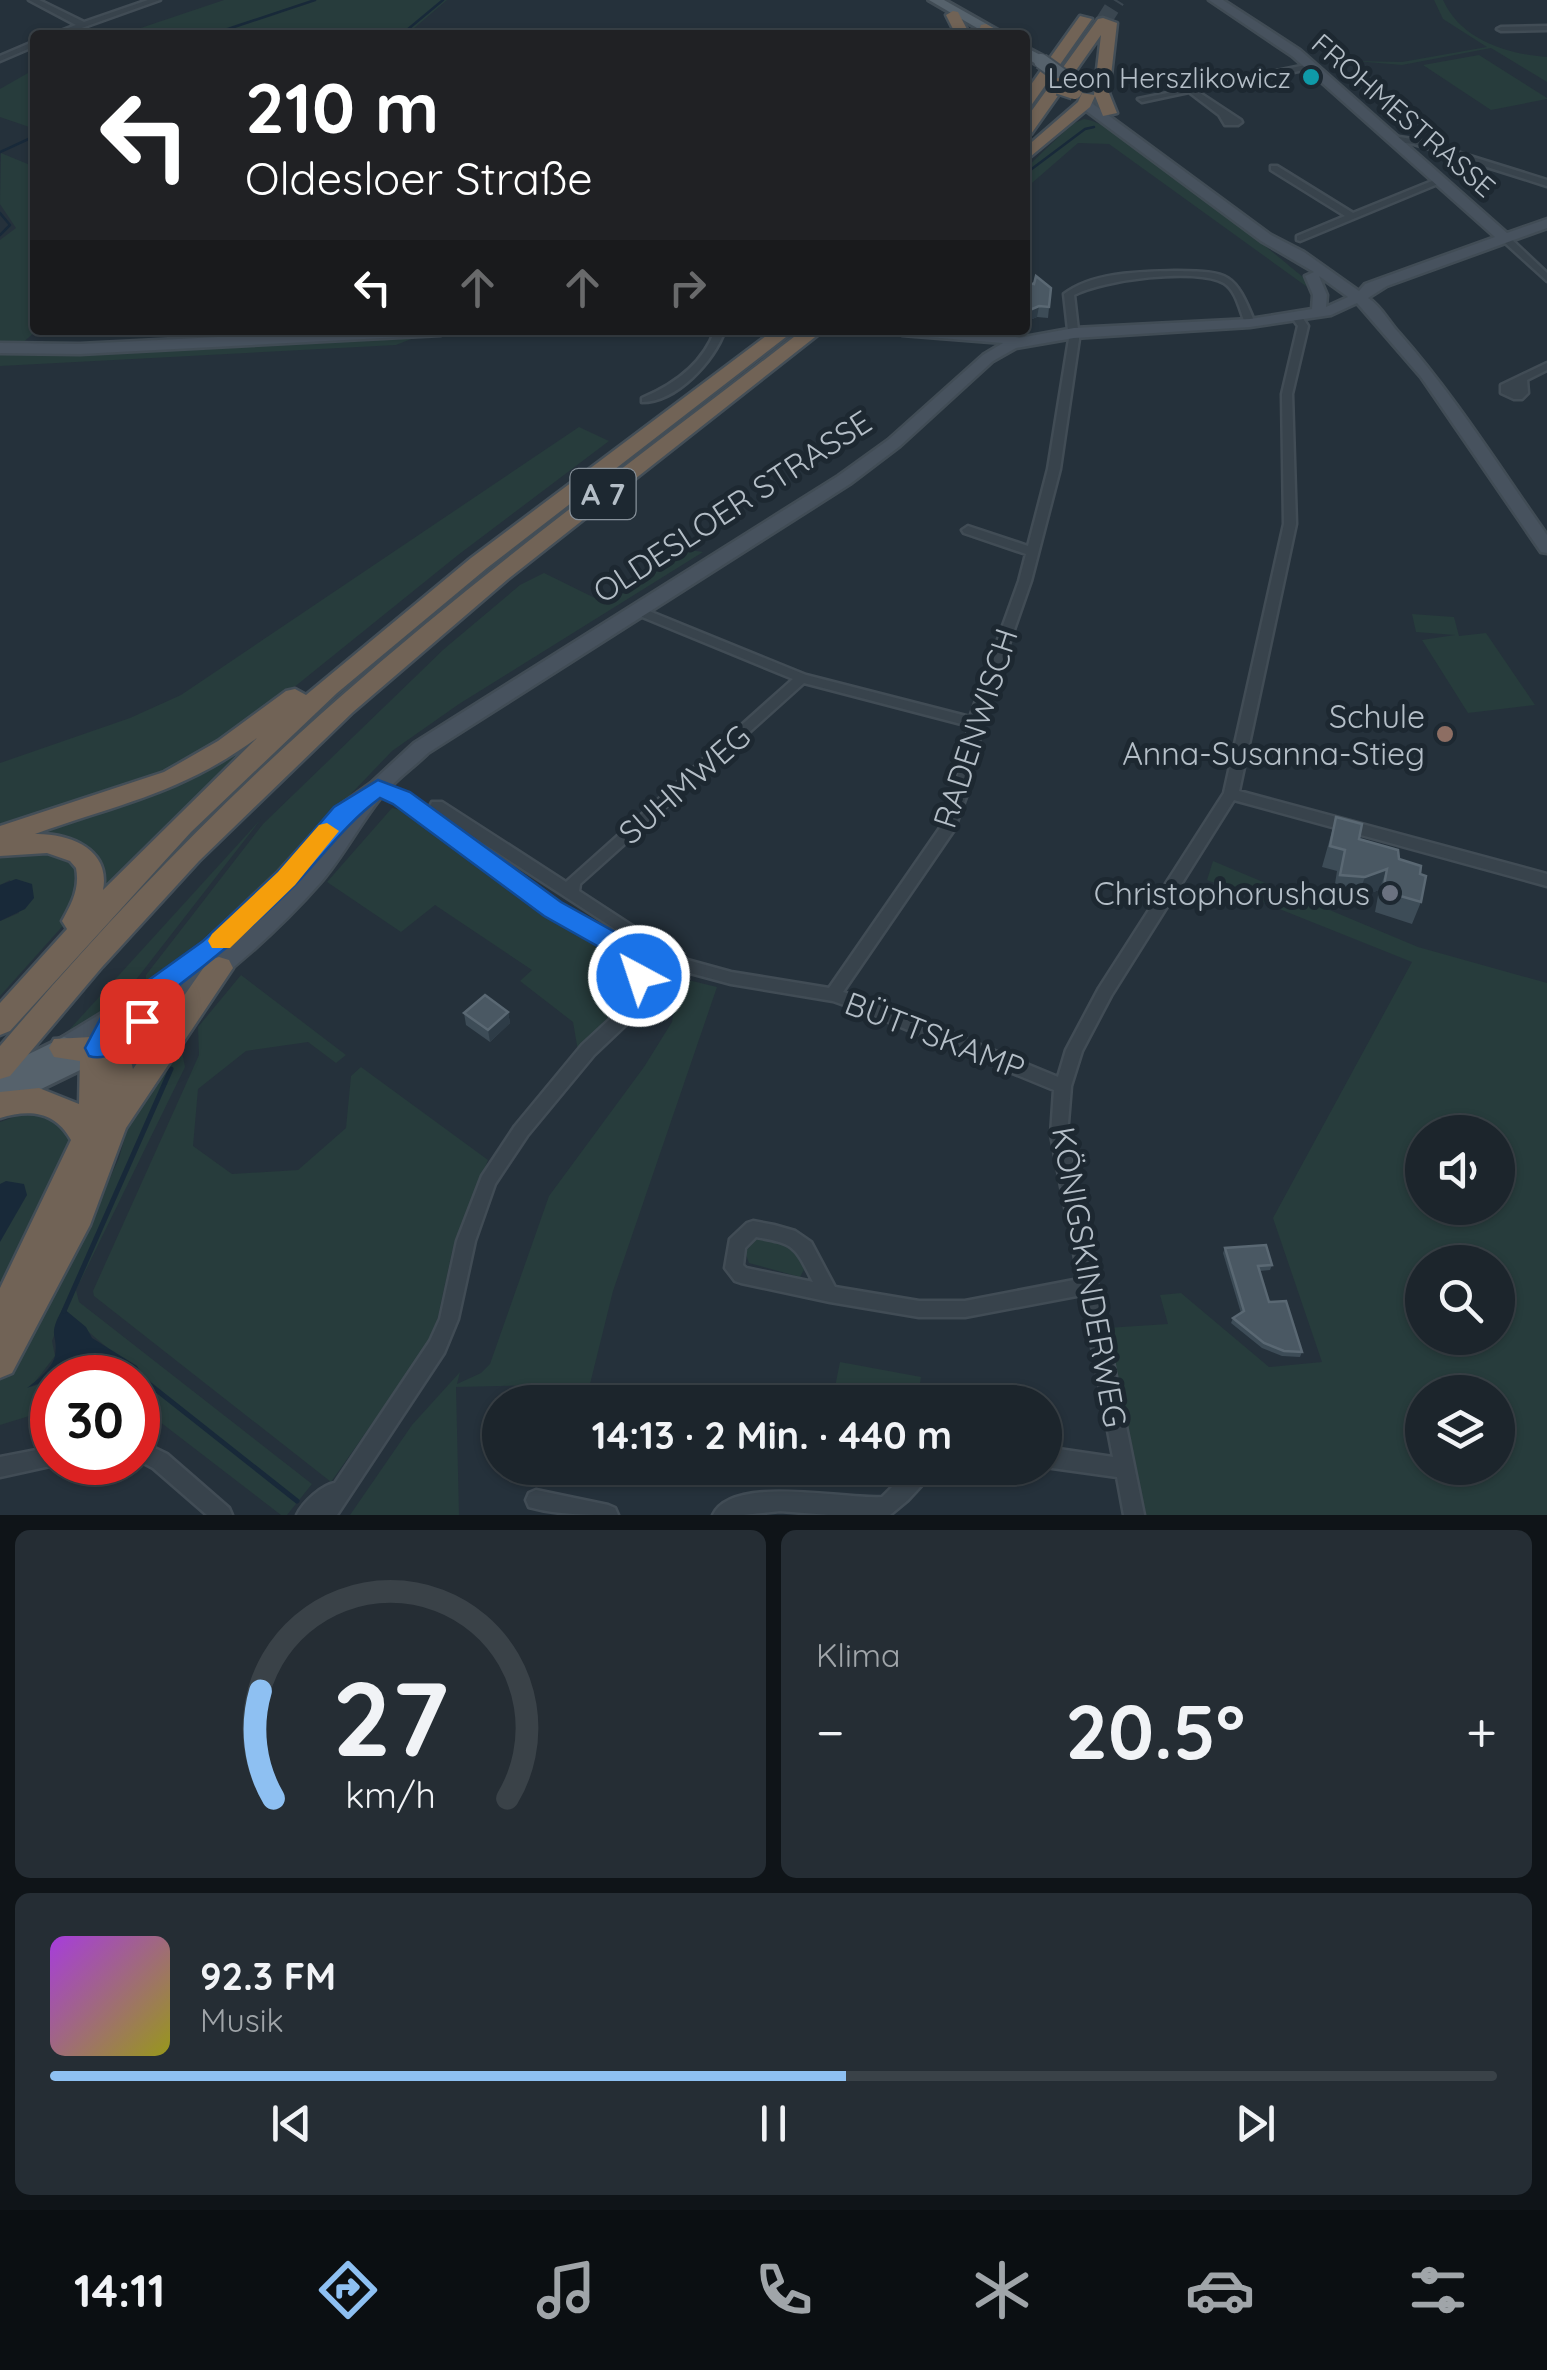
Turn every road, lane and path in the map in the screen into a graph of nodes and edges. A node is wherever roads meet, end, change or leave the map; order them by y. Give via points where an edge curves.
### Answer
1 (33, 0) edge
2 (156, 0) edge
3 (933, 0) edge
4 (1215, 0) edge
5 (952, 15) junction
6 (1085, 19) tunnel mouth
7 (81, 24) junction
8 (1547, 28) edge
9 (1500, 29) dead end
10 (66, 30) edge
11 (960, 30) edge
12 (979, 30) edge
13 (980, 30) edge
14 (30, 45) edge
15 (0, 59) edge
16 (1034, 64) edge
17 (1311, 66) junction
18 (1191, 90) junction
19 (1080, 92) junction
20 (1030, 96) edge
21 (1142, 98) dead end
22 (1222, 113) dead end
23 (1108, 116) junction
24 (1068, 118) junction
25 (1030, 124) edge
26 (1393, 139) junction
27 (1030, 152) edge
28 (1274, 168) dead end
29 (1440, 181) junction
30 (1547, 183) edge
31 (1350, 215) junction
32 (1547, 224) edge
33 (1266, 238) junction
34 (1300, 238) dead end
35 (1506, 239) junction
36 (1312, 276) junction
37 (1547, 278) edge
38 (1352, 298) junction
39 (1318, 309) junction
40 (1296, 316) junction
41 (1250, 322) junction
42 (1074, 333) junction
43 (268, 335) edge
44 (719, 335) edge
45 (779, 335) edge
46 (810, 335) edge
47 (976, 335) edge
48 (233, 336) edge
49 (1011, 344) junction
50 (0, 348) edge
51 (1547, 366) edge
52 (1521, 378) dead end
53 (646, 400) dead end
54 (613, 460) junction
55 (637, 468) junction
56 (563, 512) junction
57 (968, 530) dead end
58 (1547, 548) edge
59 (1033, 552) junction
60 (497, 563) junction
61 (639, 611) junction
62 (378, 645) junction
63 (802, 678) junction
64 (976, 723) junction
65 (378, 788) junction
66 (1231, 794) junction
67 (437, 806) dead end
68 (0, 837) edge
69 (0, 850) edge
70 (1547, 880) edge
71 (570, 892) junction
72 (52, 961) junction
73 (219, 968) junction
74 (834, 995) junction
75 (113, 1020) junction
76 (0, 1023) edge
77 (64, 1048) junction
78 (98, 1048) junction
79 (2, 1068) edge
80 (1064, 1086) junction
81 (0, 1098) edge
82 (0, 1105) edge
83 (98, 1135) junction
84 (1086, 1286) junction
85 (830, 1294) junction
86 (0, 1323) edge
87 (0, 1362) edge
88 (1062, 1459) edge
89 (160, 1460) edge
90 (30, 1461) edge
91 (0, 1466) edge
92 (1124, 1468) junction
93 (345, 1481) junction
94 (907, 1485) edge
95 (536, 1500) dead end
96 (222, 1515) edge
97 (307, 1515) edge
98 (325, 1515) edge
99 (608, 1515) edge
100 (723, 1515) edge
101 (1134, 1515) edge

1 - 7 street
2 - 7 street
3 - 5 main road
3 - 13 main road
4 - 17 main road, FROHMESTRASSE
5 - 11 highway
5 - 12 main road
6 - 20 highway
7 - 10 street
8 - 9 street
14 - 15 street
16 - 19 main road, bridge
17 - 18 street
17 - 26 main road, FROHMESTRASSE
18 - 21 street
18 - 22 street
19 - 23 highway
19 - 24 highway
19 - 25 highway via 1107,22
23 - 24 highway
23 - 33 main road
24 - 27 highway
26 - 29 main road, FROHMESTRASSE
26 - 30 street
28 - 31 street
29 - 31 street
29 - 35 main road, FROHMESTRASSE
31 - 34 street
32 - 35 main road
33 - 36 main road
33 - 38 main road
35 - 37 street
35 - 38 main road
36 - 38 main road
36 - 39 main road
38 - 39 main road via 1331,311
38 - 58 main road via 1427,374
39 - 40 main road
40 - 41 main road
40 - 66 street, KÖNIGSKINDERWEG via 1304,326 1287,394 1290,524
41 - 42 main road
41 - 42 street, RADENWISCH via 1224,278 1168,275 1072,290
42 - 49 main road
42 - 59 street, RADENWISCH via 1067,398
43 - 48 main road
44 - 53 street via 703,362
45 - 54 highway, A 7
46 - 55 highway, A 7
47 - 49 main road
48 - 50 main road via 62,350
49 - 61 main road, OLDESLOER STRASSE via 875,458
51 - 52 street
54 - 56 highway, A 7
54 - 60 highway, A 7
55 - 56 highway, A 7
55 - 60 highway, A 7
56 - 60 highway, A 7
57 - 59 street
59 - 64 street, RADENWISCH
60 - 62 highway, A 7
60 - 79 highway, A 7 via 248,798 127,922
61 - 63 street
61 - 65 main road, OLDESLOER STRASSE via 421,748
62 - 68 highway via 179,776
62 - 72 highway, A 7 via 218,790
63 - 64 street
63 - 71 street, SUHMWEG
64 - 74 street, RADENWISCH via 950,826
65 - 73 main road, OLDESLOER STRASSE via 311,880
65 - 75 main road, OLDESLOER STRASSE via 342,813 224,938
65 - 93 street via 402,798 552,909 622,948 640,984 627,1013 588,1050 498,1165 472,1220 437,1347
66 - 70 street
66 - 80 street, KÖNIGSKINDERWEG via 1105,992 1074,1050
67 - 71 street, BÜTTSKAMP
69 - 72 highway via 54,843 79,853 90,866 90,897
71 - 74 street, BÜTTSKAMP via 664,960
72 - 76 highway, A 7
73 - 78 main road, OLDESLOER STRASSE
73 - 83 highway
74 - 80 street, BÜTTSKAMP
75 - 77 main road, OLDESLOER STRASSE
75 - 78 highway
77 - 78 highway
77 - 79 main road, OLDESLOER STRASSE
78 - 81 main road, OLDESLOER STRASSE
78 - 83 highway
80 - 84 street, KÖNIGSKINDERWEG via 1059,1135
82 - 83 highway via 55,1103
83 - 86 highway
83 - 87 highway via 91,1187
84 - 85 street via 965,1309 919,1309
84 - 92 street, KÖNIGSKINDERWEG
85 - 85 street via 798,1238 753,1229 736,1245 734,1268 741,1275
88 - 92 street
89 - 96 street
90 - 91 street
92 - 101 street, KÖNIGSKINDERWEG
93 - 97 street
93 - 98 street
94 - 100 street via 874,1512 745,1505
95 - 99 street

